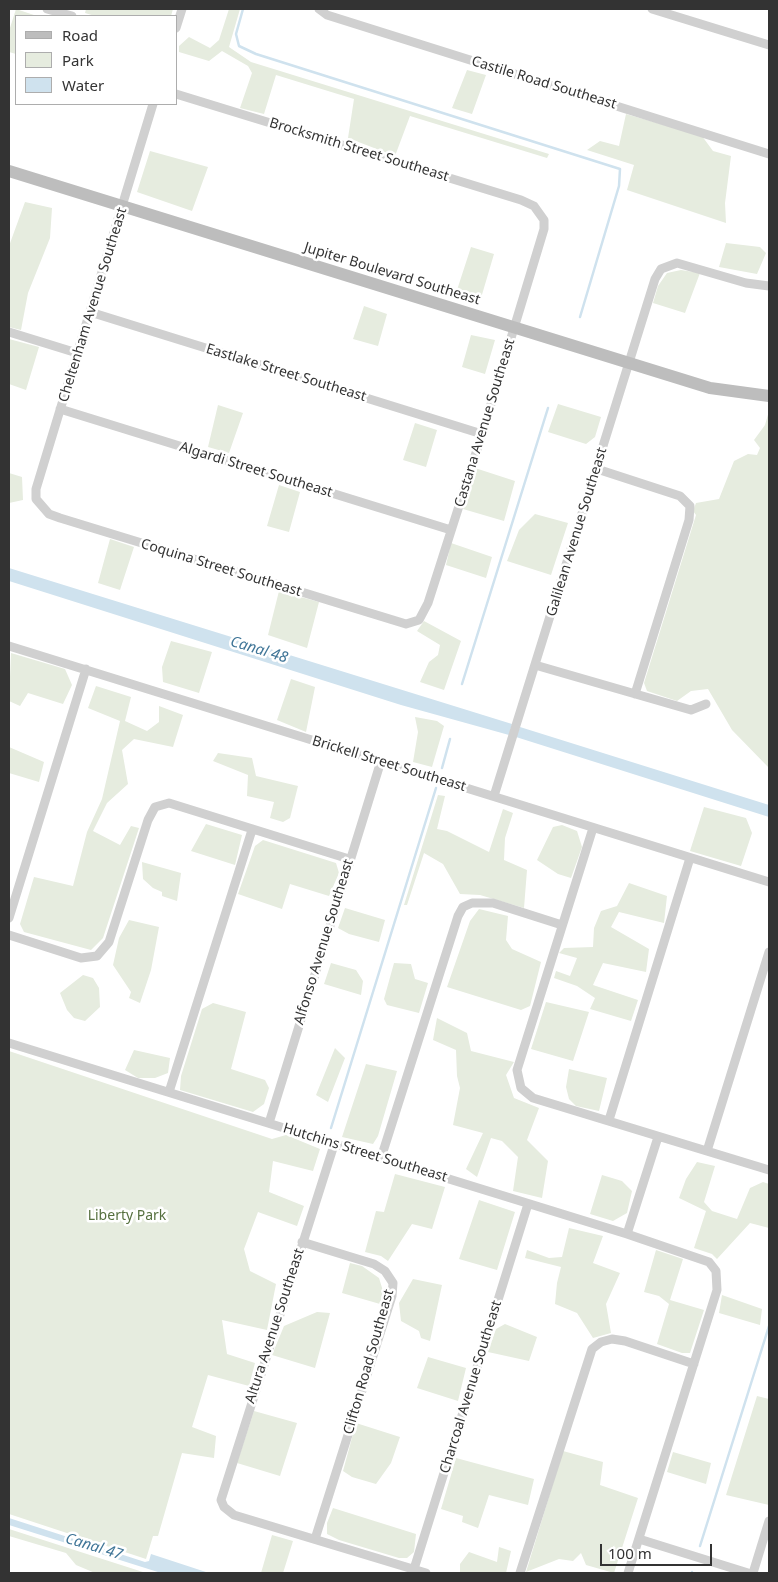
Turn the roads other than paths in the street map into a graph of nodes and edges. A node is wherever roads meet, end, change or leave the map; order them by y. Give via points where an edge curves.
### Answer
1 (47, 9) edge
2 (182, 9) edge
3 (320, 9) edge
4 (652, 9) edge
5 (68, 15) edge
6 (178, 22) edge
7 (769, 45) edge
8 (178, 95) edge
9 (153, 105) edge
10 (769, 154) edge
11 (9, 171) edge
12 (123, 207) junction
13 (540, 212) joint
14 (769, 275) edge
15 (769, 286) edge
16 (90, 312) junction
17 (514, 327) junction
18 (9, 332) edge
19 (77, 354) junction
20 (629, 364) junction
21 (769, 396) edge
22 (60, 410) junction
23 (482, 434) junction
24 (597, 469) junction
25 (40, 506) joint
26 (451, 530) junction
27 (406, 624) joint
28 (9, 646) edge
29 (535, 665) junction
30 (86, 669) junction
31 (635, 694) junction
32 (706, 704) dead end
33 (381, 761) junction
34 (494, 796) junction
35 (593, 828) junction
36 (252, 830) junction
37 (690, 858) junction
38 (349, 859) junction
39 (769, 882) edge
40 (9, 918) edge
41 (562, 925) junction
42 (9, 935) edge
43 (769, 952) edge
44 (9, 1042) edge
45 (169, 1092) junction
46 (609, 1120) junction
47 (269, 1124) junction
48 (658, 1137) junction
49 (334, 1145) junction
50 (707, 1151) junction
51 (381, 1158) junction
52 (769, 1170) edge
53 (528, 1204) junction
54 (627, 1234) junction
55 (302, 1242) junction
56 (694, 1364) junction
57 (769, 1521) edge
58 (639, 1538) junction
59 (315, 1539) junction
60 (414, 1570) junction
61 (426, 1573) edge
62 (520, 1573) edge
63 (628, 1573) edge
64 (748, 1573) edge
65 (753, 1573) edge

1 - 5 street
2 - 6 street
3 - 10 street, Castile Road Southeast via 327,15
4 - 7 street
8 - 13 street, Brocksmith Street Southeast via 521,200
9 - 12 street, Cheltenham Avenue Southeast
11 - 12 street, Jupiter Boulevard Southeast
12 - 16 street, Cheltenham Avenue Southeast
12 - 17 street, Jupiter Boulevard Southeast
13 - 17 street, Castana Avenue Southeast via 544,230
14 - 15 street
15 - 20 street, Galilean Avenue Southeast via 746,283 686,264 677,263 662,269 655,279
16 - 19 street, Cheltenham Avenue Southeast
16 - 23 street, Eastlake Street Southeast
17 - 20 street, Jupiter Boulevard Southeast
17 - 23 street, Castana Avenue Southeast
18 - 19 street
19 - 22 street, Cheltenham Avenue Southeast
20 - 21 street, Jupiter Boulevard Southeast via 710,388
20 - 24 street, Galilean Avenue Southeast
22 - 25 street, Cheltenham Avenue Southeast via 36,489
22 - 26 street, Algardi Street Southeast
23 - 26 street, Castana Avenue Southeast
24 - 29 street, Galilean Avenue Southeast
24 - 31 street via 680,496 690,506 689,520
25 - 27 street, Coquina Street Southeast via 49,514
26 - 27 street, Castana Avenue Southeast via 428,603 418,620
28 - 30 street, Brickell Street Southeast
29 - 31 street
29 - 34 street, Galilean Avenue Southeast
30 - 33 street, Brickell Street Southeast
30 - 40 street
31 - 32 street via 691,710
33 - 34 street, Brickell Street Southeast
33 - 38 street, Alfonso Avenue Southeast
34 - 35 street, Brickell Street Southeast
35 - 37 street, Brickell Street Southeast
35 - 41 street
36 - 38 street
36 - 42 street via 169,803 155,808 148,820 109,942 97,956 81,958
36 - 45 street
37 - 39 street, Brickell Street Southeast
37 - 46 street
38 - 47 street, Alfonso Avenue Southeast
41 - 46 street via 517,1070 521,1088 533,1098
41 - 51 street via 493,903 472,903 463,907
43 - 50 street
44 - 45 street, Hutchins Street Southeast
45 - 47 street, Hutchins Street Southeast
46 - 48 street
47 - 49 street, Hutchins Street Southeast
48 - 50 street
48 - 54 street
49 - 51 street, Hutchins Street Southeast
49 - 55 street, Altura Avenue Southeast
50 - 52 street
51 - 53 street, Hutchins Street Southeast
53 - 54 street, Hutchins Street Southeast
53 - 60 street, Charcoal Avenue Southeast
54 - 56 street, Hutchins Street Southeast via 698,1257 709,1262 716,1271 717,1290
55 - 59 street, Clifton Road Southeast via 374,1264 393,1282 392,1296
55 - 59 street, Altura Avenue Southeast via 221,1500 234,1515
56 - 58 street
56 - 62 street via 625,1341 607,1341 592,1349
57 - 65 street
58 - 63 street
58 - 64 street
59 - 60 street
60 - 61 street

